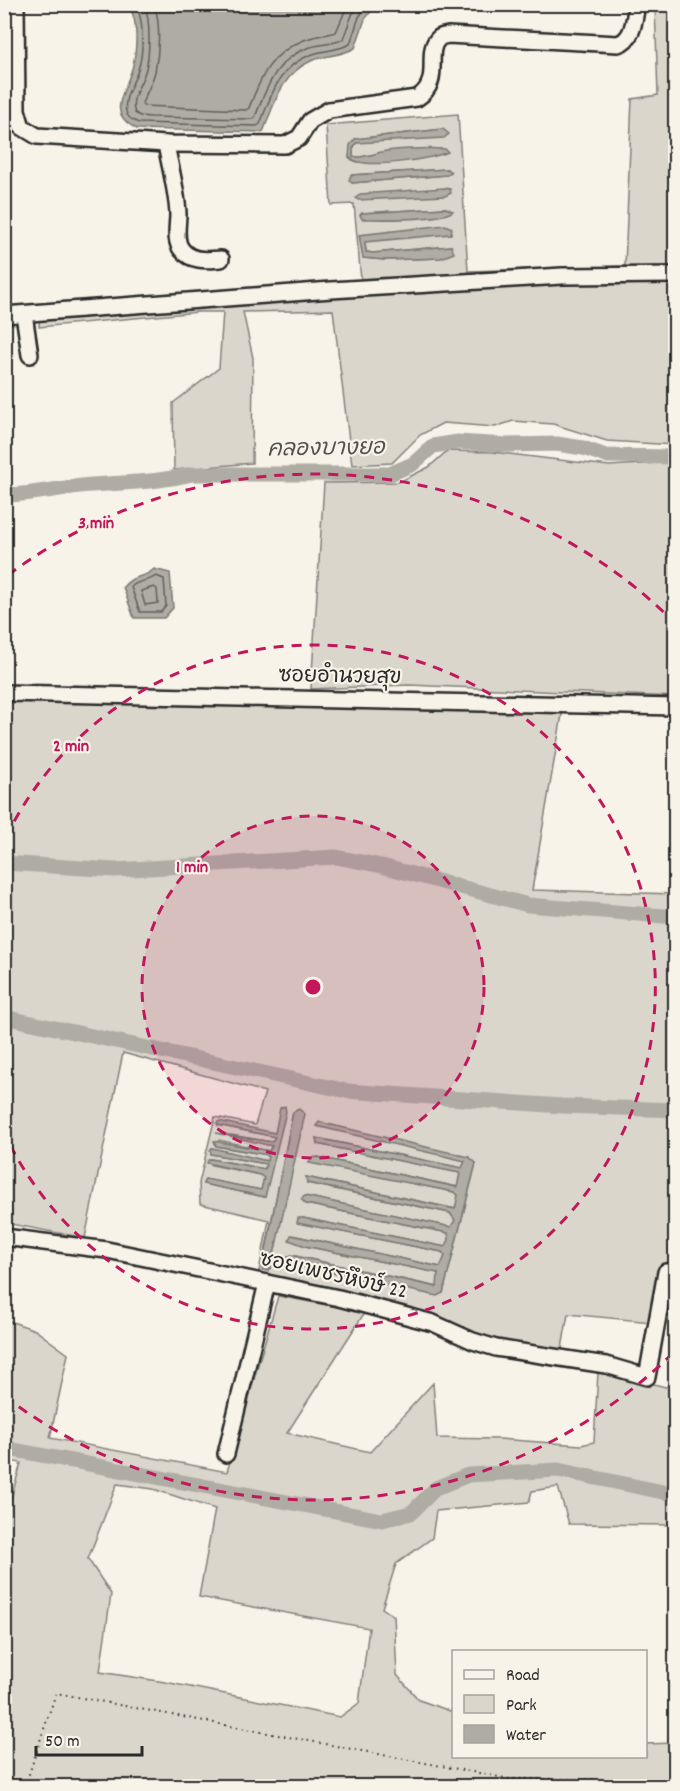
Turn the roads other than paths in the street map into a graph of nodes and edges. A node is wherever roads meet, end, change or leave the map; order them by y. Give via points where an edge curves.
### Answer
1 (16, 4) edge
2 (637, 4) edge
3 (166, 144) junction
4 (221, 259) dead end
5 (675, 275) edge
6 (24, 314) junction
7 (4, 315) edge
8 (30, 355) dead end
9 (4, 693) edge
10 (675, 707) edge
11 (4, 1237) edge
12 (675, 1271) edge
13 (267, 1283) junction
14 (226, 1454) dead end

1 - 3 street via 17,110 22,126 37,136
2 - 3 street via 630,35 618,44 448,35 439,38 426,92 417,98 328,110 310,121 299,138 285,145
3 - 4 street via 178,212 177,242 189,257
5 - 6 street via 539,277
6 - 7 street
6 - 8 street
9 - 10 street, ซอยอำนวยสุข
11 - 13 street, ซอยเพชรหึงษ์ 22 via 107,1250
12 - 13 street, ซอยเพชรหึงษ์ 22 via 666,1272 647,1377 606,1365 496,1348 433,1323
13 - 14 street

